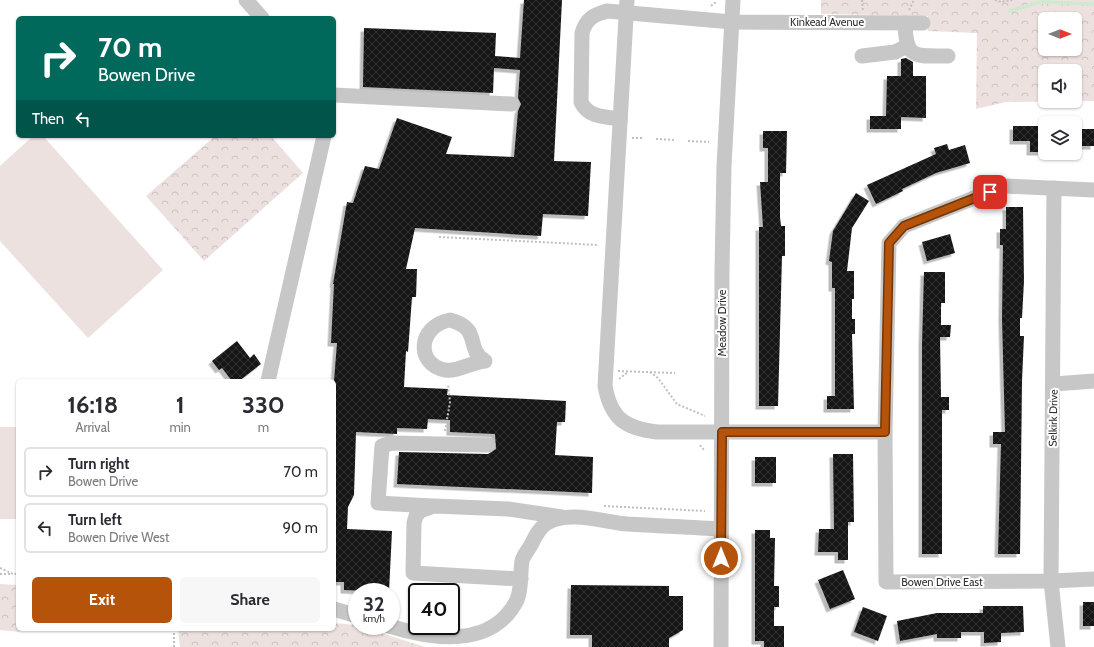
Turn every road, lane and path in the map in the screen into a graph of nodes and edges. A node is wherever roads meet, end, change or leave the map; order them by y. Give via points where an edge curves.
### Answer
1 (246, 0) edge
2 (733, 0) edge
3 (995, 0) edge
4 (1012, 0) edge
5 (626, 6) edge
6 (260, 16) edge
7 (732, 22) junction
8 (905, 23) junction
9 (923, 23) dead end
10 (907, 46) junction
11 (862, 56) dead end
12 (948, 56) dead end
13 (336, 95) edge
14 (512, 104) dead end
15 (620, 119) junction
16 (324, 138) edge
17 (627, 138) dead end
18 (642, 138) dead end
19 (656, 139) dead end
20 (676, 140) dead end
21 (688, 140) dead end
22 (709, 142) dead end
23 (1054, 188) junction
24 (1094, 190) edge
25 (439, 238) dead end
26 (604, 245) dead end
27 (447, 370) dead end
28 (617, 371) dead end
29 (629, 371) junction
30 (650, 372) junction
31 (675, 373) dead end
32 (268, 379) edge
33 (616, 381) dead end
34 (1094, 381) edge
35 (1054, 384) junction
36 (704, 416) dead end
37 (722, 432) junction
38 (885, 432) junction
39 (443, 444) junction
40 (488, 445) dead end
41 (434, 506) junction
42 (567, 518) junction
43 (721, 529) junction
44 (0, 568) edge
45 (0, 574) edge
46 (13, 574) joint
47 (521, 579) junction
48 (1094, 579) edge
49 (1051, 581) junction
50 (336, 610) edge
51 (348, 613) edge
52 (400, 629) edge
53 (174, 631) edge
54 (174, 647) edge
55 (721, 647) edge
56 (1058, 647) edge

1 - 6 street
2 - 7 street, Meadow Drive
3 - 4 path
5 - 7 street, Kinkead Avenue
5 - 15 street
5 - 15 street, Kinkead Avenue via 595,14 584,24 582,33 581,102 584,109 591,114
7 - 8 street, Kinkead Avenue
7 - 37 street, Meadow Drive via 724,203
8 - 9 street, Kinkead Avenue
8 - 10 street
10 - 11 street via 895,52
10 - 12 street via 912,53 924,56
13 - 14 street
15 - 37 street via 605,380 608,402 616,415 626,424 640,430
16 - 32 street
17 - 18 path
19 - 20 path
21 - 22 path
23 - 24 street
23 - 35 street, Selkirk Drive
23 - 38 street via 1004,186 904,226 889,243
25 - 26 path
27 - 39 path via 450,402
28 - 29 path
29 - 30 path
29 - 33 path
30 - 31 path
30 - 36 path via 658,378 677,404
34 - 35 street
35 - 49 street, Selkirk Drive
37 - 38 street
37 - 43 street, Meadow Drive
38 - 49 street, Bowen Drive East via 886,582
39 - 40 street
39 - 41 street via 392,443 382,446 378,502
41 - 42 street via 508,509
41 - 47 street via 420,511 416,516 413,573
42 - 43 street
42 - 47 street via 553,520 541,529 522,560
43 - 55 street, Meadow Drive
44 - 46 path
45 - 46 path
47 - 52 street via 518,598 504,626 483,640 472,643 448,643
48 - 49 street
49 - 56 street, Selkirk Drive
50 - 51 street
53 - 54 path

